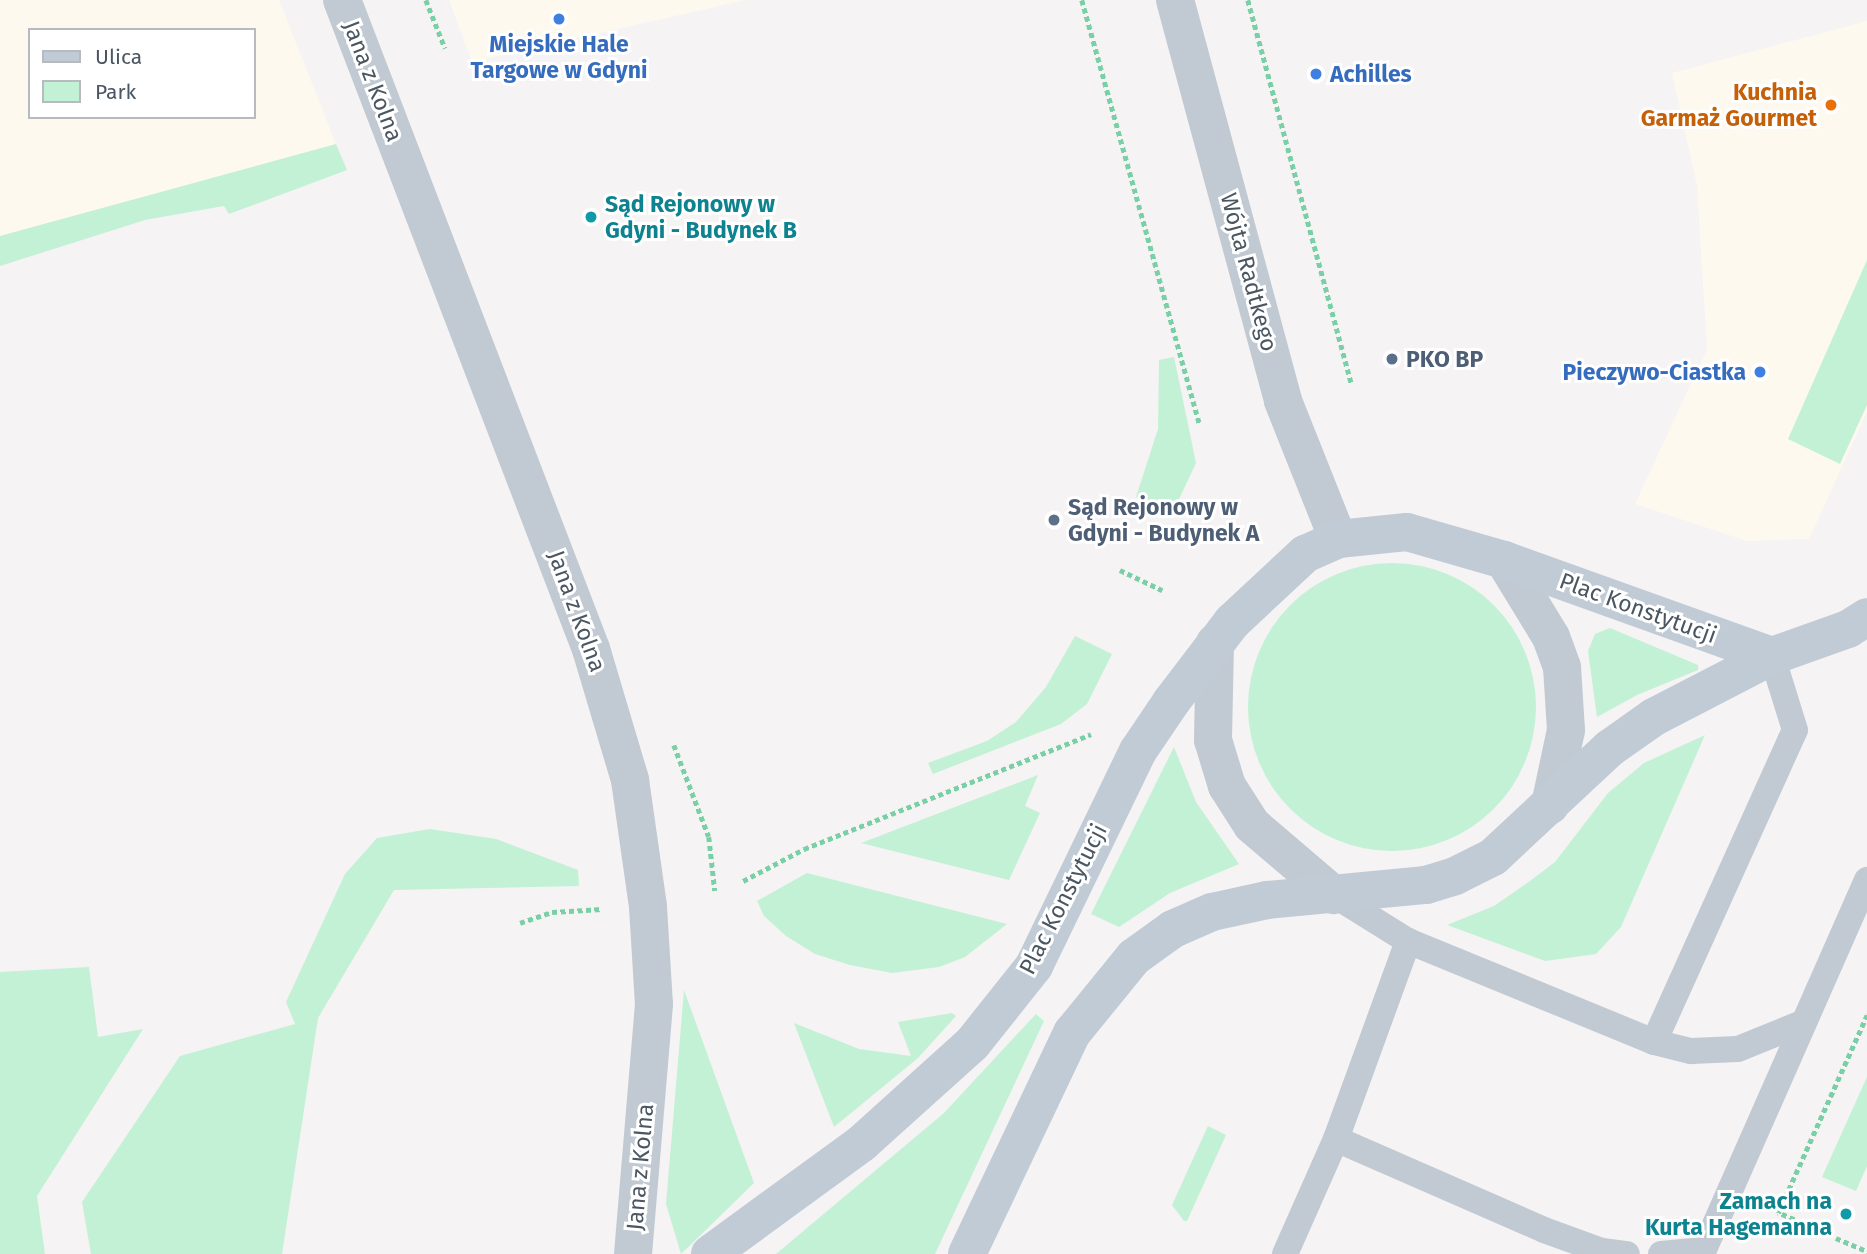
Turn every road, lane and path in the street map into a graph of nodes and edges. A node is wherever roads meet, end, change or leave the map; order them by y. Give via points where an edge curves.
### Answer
1 (342, 0) edge
2 (426, 0) edge
3 (1082, 0) edge
4 (1175, 0) edge
5 (1248, 0) edge
6 (444, 48) dead end
7 (1351, 383) dead end
8 (1199, 423) dead end
9 (1338, 539) junction
10 (1504, 559) junction
11 (1119, 570) dead end
12 (1161, 590) dead end
13 (1867, 617) edge
14 (1215, 643) junction
15 (1772, 656) junction
16 (1091, 734) dead end
17 (1550, 806) junction
18 (1867, 880) edge
19 (743, 881) dead end
20 (1334, 895) junction
21 (606, 909) dead end
22 (520, 923) dead end
23 (1408, 941) junction
24 (1867, 1015) edge
25 (1802, 1023) junction
26 (1654, 1042) junction
27 (1336, 1139) junction
28 (1802, 1223) dead end
29 (1836, 1238) dead end
30 (1867, 1251) edge
31 (1703, 1252) edge
32 (633, 1254) edge
33 (710, 1254) edge
34 (967, 1254) edge
35 (1285, 1254) edge
36 (1627, 1254) edge
37 (1661, 1254) edge

1 - 32 street, Jana z Kolna via 591,649 630,780 648,907 654,1004
2 - 6 path
3 - 8 path
4 - 9 street, Wójta Radtkego via 1283,401
5 - 7 path
9 - 10 main road, Plac Konstytucji via 1407,532
9 - 14 main road, Plac Konstytucji via 1305,554 1261,590
10 - 15 main road, Plac Konstytucji
10 - 17 street, Plac Konstytucji via 1551,637 1562,667 1566,730
11 - 12 path
13 - 15 main road, Plac Konstytucji via 1848,629
14 - 20 street via 1213,740 1227,786 1252,825
14 - 33 main road, Plac Konstytucji via 1138,751 1034,966 1007,1003 932,1083 862,1143
15 - 17 main road, Plac Konstytucji via 1643,725 1610,748
15 - 26 lane via 1795,730
16 - 19 path via 804,849
17 - 20 main road, Plac Konstytucji via 1493,857 1455,876 1426,885
18 - 25 lane
20 - 23 lane
20 - 34 main road, Plac Konstytucji via 1267,900 1212,912 1172,929 1134,957 1072,1033
21 - 22 path via 552,912
23 - 26 lane
23 - 27 lane
24 - 28 path via 1778,1213
25 - 26 lane via 1738,1049 1691,1051
25 - 31 lane
27 - 35 lane
27 - 36 lane via 1544,1230 1602,1251
29 - 30 path
31 - 37 lane

